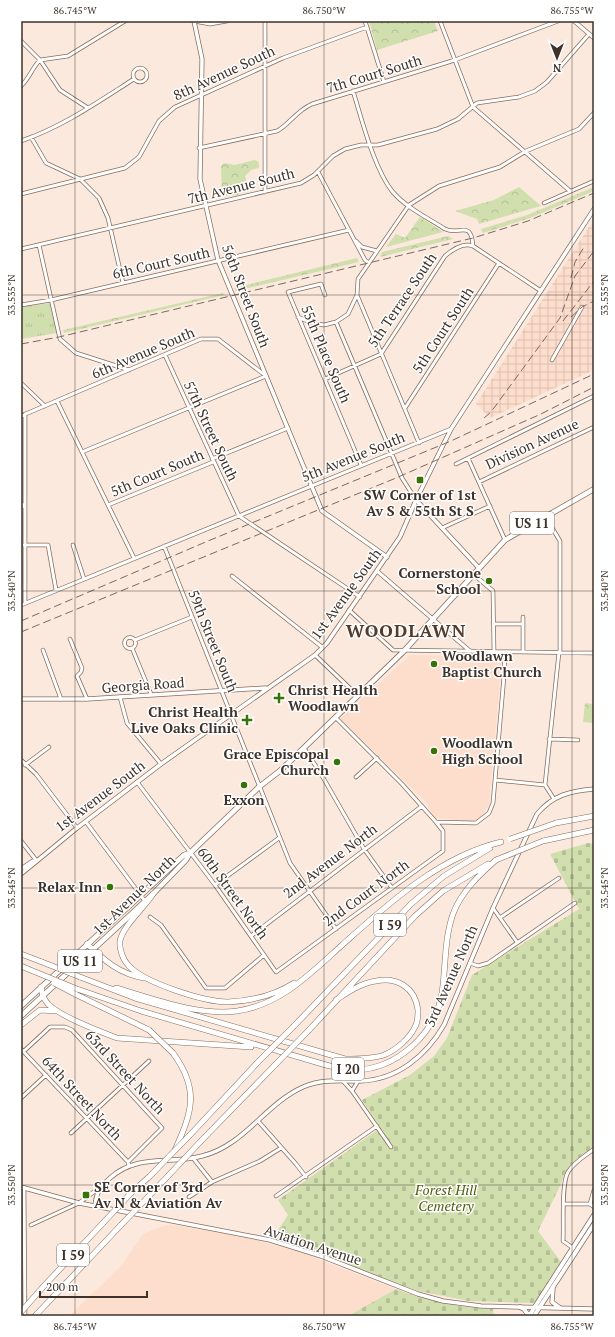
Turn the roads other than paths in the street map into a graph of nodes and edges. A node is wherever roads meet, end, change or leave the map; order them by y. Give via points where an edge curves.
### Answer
1 (125, 21) edge
2 (194, 21) edge
3 (227, 21) edge
4 (265, 21) edge
5 (365, 21) edge
6 (440, 21) edge
7 (558, 21) edge
8 (574, 21) edge
9 (367, 27) junction
10 (589, 34) junction
11 (594, 38) edge
12 (21, 41) edge
13 (40, 60) junction
14 (455, 60) junction
15 (265, 66) junction
16 (134, 79) junction
17 (384, 82) junction
18 (21, 86) edge
19 (353, 91) junction
20 (201, 95) junction
21 (473, 107) junction
22 (88, 108) junction
23 (594, 113) edge
24 (265, 133) junction
25 (30, 137) junction
26 (21, 141) edge
27 (370, 146) junction
28 (199, 148) junction
29 (526, 151) junction
30 (318, 172) junction
31 (80, 179) junction
32 (594, 181) edge
33 (570, 191) junction
34 (265, 192) junction
35 (21, 194) edge
36 (544, 203) dead end
37 (409, 205) junction
38 (205, 206) junction
39 (594, 209) edge
40 (110, 228) junction
41 (349, 230) junction
42 (354, 239) junction
43 (39, 245) junction
44 (473, 246) junction
45 (21, 250) edge
46 (377, 251) junction
47 (218, 260) junction
48 (369, 263) junction
49 (499, 263) junction
50 (123, 283) junction
51 (541, 291) junction
52 (356, 294) junction
53 (325, 295) dead end
54 (51, 300) junction
55 (23, 305) edge
56 (582, 307) dead end
57 (298, 316) junction
58 (336, 322) junction
59 (381, 354) junction
60 (165, 355) junction
61 (552, 360) dead end
62 (355, 367) junction
63 (129, 370) junction
64 (266, 376) junction
65 (325, 379) junction
66 (21, 383) edge
67 (594, 396) edge
68 (57, 401) junction
69 (45, 406) junction
70 (188, 408) junction
71 (405, 408) junction
72 (25, 414) junction
73 (21, 416) edge
74 (594, 427) edge
75 (288, 428) junction
76 (451, 429) junction
77 (419, 443) junction
78 (82, 452) junction
79 (391, 453) junction
80 (468, 458) junction
81 (213, 460) junction
82 (456, 464) dead end
83 (361, 465) junction
84 (479, 482) junction
85 (312, 486) junction
86 (594, 489) edge
87 (416, 500) junction
88 (21, 503) edge
89 (108, 505) junction
90 (490, 506) junction
91 (25, 508) junction
92 (239, 516) junction
93 (545, 516) junction
94 (442, 528) junction
95 (505, 540) junction
96 (23, 545) edge
97 (73, 545) dead end
98 (164, 546) junction
99 (387, 557) junction
100 (134, 558) junction
101 (479, 568) junction
102 (377, 571) junction
103 (473, 574) junction
104 (232, 576) dead end
105 (84, 579) junction
106 (56, 590) junction
107 (360, 597) junction
108 (23, 604) edge
109 (349, 610) junction
110 (192, 617) junction
111 (523, 617) dead end
112 (433, 619) junction
113 (494, 624) junction
114 (523, 624) junction
115 (70, 639) dead end
116 (135, 640) junction
117 (322, 647) junction
118 (132, 648) junction
119 (43, 650) dead end
120 (403, 652) junction
121 (471, 652) junction
122 (494, 652) junction
123 (504, 652) junction
124 (523, 652) junction
125 (560, 652) junction
126 (594, 653) edge
127 (315, 655) junction
128 (267, 688) junction
129 (221, 690) junction
130 (151, 694) junction
131 (358, 696) junction
132 (120, 698) junction
133 (21, 699) edge
134 (61, 699) junction
135 (87, 699) junction
136 (231, 714) junction
137 (335, 717) junction
138 (549, 739) junction
139 (578, 740) dead end
140 (48, 747) dead end
141 (304, 748) junction
142 (376, 758) junction
143 (21, 760) edge
144 (161, 764) junction
145 (25, 765) junction
146 (356, 777) dead end
147 (495, 780) junction
148 (137, 782) junction
149 (545, 785) junction
150 (259, 787) junction
151 (594, 789) edge
152 (554, 799) junction
153 (422, 806) junction
154 (594, 816) edge
155 (86, 822) junction
156 (436, 822) junction
157 (77, 828) junction
158 (594, 830) edge
159 (279, 838) junction
160 (21, 841) edge
161 (501, 842) junction
162 (364, 849) junction
163 (190, 853) junction
164 (36, 860) junction
165 (496, 860) junction
166 (21, 869) edge
167 (21, 874) edge
168 (559, 878) dead end
169 (215, 885) junction
170 (392, 888) junction
171 (309, 891) junction
172 (153, 894) junction
173 (140, 896) junction
174 (145, 901) junction
175 (575, 903) dead end
176 (493, 908) junction
177 (150, 917) dead end
178 (501, 917) junction
179 (336, 929) junction
180 (251, 936) junction
181 (517, 942) junction
182 (87, 944) junction
183 (93, 949) junction
184 (21, 954) edge
185 (264, 955) junction
186 (470, 963) junction
187 (21, 966) edge
188 (276, 972) joint
189 (310, 973) junction
190 (150, 979) junction
191 (95, 982) junction
192 (41, 987) junction
193 (76, 992) junction
194 (43, 996) junction
195 (336, 1000) junction
196 (21, 1006) edge
197 (60, 1012) junction
198 (21, 1016) edge
199 (21, 1026) edge
200 (266, 1049) junction
201 (22, 1050) edge
202 (149, 1062) dead end
203 (46, 1075) junction
204 (343, 1080) junction
205 (358, 1081) junction
206 (122, 1086) junction
207 (352, 1091) junction
208 (21, 1098) edge
209 (86, 1119) junction
210 (258, 1122) junction
211 (377, 1126) junction
212 (162, 1128) joint
213 (71, 1133) dead end
214 (391, 1147) dead end
215 (281, 1148) junction
216 (594, 1149) edge
217 (174, 1151) junction
218 (193, 1158) junction
219 (128, 1164) junction
220 (306, 1177) junction
221 (212, 1182) junction
222 (23, 1188) edge
223 (99, 1188) junction
224 (594, 1190) edge
225 (276, 1196) dead end
226 (189, 1197) dead end
227 (79, 1203) junction
228 (564, 1204) junction
229 (590, 1204) junction
230 (95, 1206) junction
231 (594, 1207) edge
232 (594, 1215) edge
233 (594, 1224) edge
234 (32, 1225) dead end
235 (25, 1229) junction
236 (21, 1232) edge
237 (573, 1248) junction
238 (553, 1288) junction
239 (25, 1296) junction
240 (21, 1300) edge
241 (520, 1307) junction
242 (534, 1308) junction
243 (539, 1308) junction
244 (567, 1309) junction
245 (594, 1309) edge
246 (21, 1312) edge
247 (25, 1316) edge
248 (35, 1316) edge
249 (529, 1316) edge
250 (534, 1316) edge

1 - 13 street via 68,56
2 - 3 street via 210,24
2 - 20 street, 56th Street South via 201,53
4 - 15 street
5 - 9 street
6 - 14 street
7 - 14 street, 7th Court South
8 - 10 street
9 - 15 street, 8th Avenue South
9 - 17 street
10 - 11 street
10 - 21 street, 7th Avenue South via 547,82 535,91 519,97 478,102
12 - 13 street
13 - 18 street
13 - 22 street via 60,90
14 - 17 street, 7th Court South
14 - 21 street
15 - 20 street, 8th Avenue South
15 - 24 street
16 - 16 street via 140,83 145,81 148,76 146,70 136,69
16 - 22 street
17 - 19 street, 7th Court South
19 - 24 street, 7th Court South via 307,106 280,129
19 - 27 street
20 - 28 street, 56th Street South
20 - 31 street, 8th Avenue South via 175,107 162,118 146,147 131,164 117,171
21 - 27 street, 7th Avenue South via 443,127
21 - 29 street
22 - 25 street
23 - 29 street via 579,129
24 - 28 street, 7th Court South
24 - 34 street
25 - 26 street
25 - 31 street via 46,162
27 - 30 street, 7th Avenue South via 355,146 342,150
27 - 37 street via 393,192
28 - 38 street, 56th Street South via 199,173
29 - 33 street
29 - 37 street via 496,168 439,186
30 - 34 street, 7th Avenue South via 301,183
30 - 41 street
31 - 35 street, 8th Avenue South
31 - 40 street via 98,198
32 - 33 street
33 - 36 street
34 - 38 street, 7th Avenue South
37 - 44 street via 447,230 468,230 473,238
37 - 46 street
38 - 40 street, 7th Avenue South
38 - 47 street, 56th Street South
39 - 51 street
40 - 43 street, 7th Avenue South
40 - 50 street
41 - 42 street
41 - 47 street, 6th Court South
42 - 46 street via 362,246
42 - 48 street
43 - 45 street, 7th Avenue South
43 - 54 street
44 - 49 street
44 - 59 street, 5th Terrace South via 460,246 445,256
46 - 48 street
47 - 50 street, 6th Court South
47 - 64 street, 56th Street South
48 - 52 street via 358,279
49 - 51 street
49 - 71 street, 5th Court South
50 - 54 street, 6th Court South
51 - 76 street
52 - 58 street via 348,314
52 - 59 street
53 - 57 street, 55th Place South via 321,284 288,292
54 - 55 street, 6th Court South
54 - 63 street via 60,336 66,346 76,353
56 - 61 street
57 - 58 street via 312,323 324,325
57 - 65 street, 55th Place South
58 - 62 street
59 - 62 street, 5th Terrace South
59 - 71 street
60 - 63 street, 6th Avenue South
60 - 64 street, 6th Avenue South via 201,340 218,339
60 - 70 street, 57th Street South
62 - 65 street, 5th Terrace South
62 - 79 street
63 - 68 street, 6th Avenue South
64 - 70 street
64 - 75 street, 56th Street South
65 - 83 street, 55th Place South
66 - 69 street
67 - 80 street
68 - 69 street, 6th Avenue South
68 - 78 street
69 - 72 street, 6th Avenue South
70 - 78 street
70 - 81 street, 57th Street South
71 - 77 street
72 - 73 street, 6th Avenue South
72 - 91 street
74 - 84 street, Division Avenue
75 - 81 street, 5th Court South
75 - 85 street, 56th Street South
76 - 77 street, 5th Avenue South
76 - 87 street, 1st Avenue South
77 - 79 street, 5th Avenue South
78 - 89 street
79 - 83 street, 5th Avenue South
79 - 87 street via 402,478
80 - 82 street
80 - 84 street
81 - 89 street, 5th Court South
81 - 92 street, 57th Street South
83 - 85 street, 5th Avenue South
84 - 90 street
85 - 92 street, 5th Avenue South
85 - 99 street, 56th Street South via 324,514
86 - 93 main road, 1st Avenue North / US 11
87 - 94 street
87 - 99 street, 1st Avenue South via 404,529
88 - 91 street
89 - 100 street
90 - 94 street
90 - 95 street
91 - 96 street
92 - 98 street, 5th Avenue South
92 - 107 street
93 - 95 main road, 1st Avenue North / US 11
93 - 125 street via 560,541
94 - 101 street
95 - 101 main road, 1st Avenue North / US 11
96 - 106 street via 48,545
96 - 108 street
97 - 105 street
98 - 100 street, 5th Avenue South
98 - 110 street, 59th Street South
99 - 102 street, 1st Avenue South
100 - 105 street, 5th Avenue South
101 - 103 main road, 1st Avenue North / US 11
102 - 107 street, 1st Avenue South
102 - 112 street
103 - 112 main road, 1st Avenue North / US 11
103 - 113 street via 493,591
104 - 117 street
105 - 106 street, 5th Avenue South
106 - 108 street, 5th Avenue South
107 - 109 street, 1st Avenue South
109 - 117 street, 1st Avenue South
109 - 120 street via 393,650
110 - 116 street
110 - 129 street, 59th Street South
111 - 114 street
112 - 120 main road, 1st Avenue North / US 11
112 - 121 street
113 - 114 street
113 - 122 street
114 - 124 street
115 - 135 street via 82,668 77,676
116 - 118 street via 136,644
116 - 118 street via 128,638 124,641 125,647
117 - 127 street, 1st Avenue South
118 - 130 street
119 - 134 street
120 - 121 street
120 - 131 main road, 1st Avenue North / US 11
121 - 122 street
122 - 123 street
123 - 124 street
123 - 147 street
124 - 125 street
125 - 126 street
125 - 138 street
127 - 128 street, 1st Avenue South
127 - 131 street
128 - 129 street, Georgia Road
128 - 136 street, 1st Avenue South
129 - 130 street, Georgia Road
129 - 136 street, 59th Street South
130 - 132 street, Georgia Road
131 - 137 main road, 1st Avenue North / US 11
132 - 135 street, Georgia Road
132 - 144 street via 127,723
133 - 134 street, Georgia Road
134 - 135 street, Georgia Road
136 - 144 street, 1st Avenue South
136 - 150 street, 59th Street South
137 - 141 main road, 1st Avenue North / US 11
137 - 142 street
138 - 139 street
138 - 149 street
140 - 145 street
141 - 150 main road, 1st Avenue North / US 11
141 - 162 street
142 - 146 street
142 - 153 street
143 - 145 street
144 - 148 street, 1st Avenue South
145 - 157 street via 36,774
147 - 149 street
147 - 156 street via 493,802 485,817 476,823
148 - 155 street, 1st Avenue South
148 - 163 street, 60th Street North
149 - 152 street
150 - 159 street, 59th Street South
150 - 163 main road, 1st Avenue North / US 11
151 - 152 street via 572,790
152 - 176 street, 3rd Avenue North via 536,814
153 - 156 street
153 - 162 street, 2nd Avenue North
154 - 161 highway, bridge via 556,823
155 - 157 street, 1st Avenue South
155 - 173 street
156 - 170 street, 2nd Court North via 443,831 443,851
157 - 164 street, 1st Avenue South
158 - 165 highway, I 20, bridge via 544,841
159 - 169 street
159 - 171 street, 59th Street South via 290,864
160 - 164 street
161 - 189 highway via 463,856 419,881
161 - 217 highway, I 59, bridge via 466,862 425,891
162 - 170 street
162 - 171 street, 2nd Avenue North
163 - 169 street, 60th Street North
163 - 172 main road, 1st Avenue North / US 11
163 - 173 main road, 1st Avenue North / US 11 via 184,855
164 - 166 street, 1st Avenue South
164 - 167 street, 1st Avenue South
165 - 195 highway, I 59 via 443,891 415,916
165 - 200 highway, I 20 via 464,892 453,913 447,933 442,993 436,1014 424,1035 405,1052 396,1059 377,1066 352,1070
168 - 178 street
169 - 180 street, 60th Street North
170 - 179 street, 2nd Court North
171 - 179 street, 59th Street South
171 - 180 street, 2nd Avenue North
172 - 174 main road, 1st Avenue North / US 11
172 - 190 highway via 123,933 120,941 128,965 136,973
173 - 174 street
173 - 182 main road, 1st Avenue North / US 11
174 - 183 main road, 1st Avenue North / US 11
175 - 181 street
176 - 178 street
176 - 186 street, 3rd Avenue North
177 - 185 street via 163,928 206,988 225,988
178 - 181 street
179 - 188 street, 2nd Court North
180 - 185 street, 60th Street North
181 - 186 street via 482,966
182 - 183 highway
182 - 192 main road, 1st Avenue North / US 11
183 - 190 highway via 111,966 124,973
183 - 194 main road, 1st Avenue North / US 11
184 - 191 highway, bridge
185 - 188 street, 60th Street North
186 - 205 street, 3rd Avenue North via 444,1025 424,1053 393,1073
187 - 193 highway, bridge
189 - 190 highway via 282,990 227,1002 206,1000
189 - 191 highway via 280,996 237,1011 188,1008
191 - 195 highway via 157,1005 345,1058 374,1057 393,1050 411,1035 418,1019 418,1009 413,995 405,985 394,981 377,980 358,986
192 - 194 highway
192 - 196 main road, 1st Avenue North / US 11
193 - 200 highway, I 20
193 - 217 highway, bridge via 149,1030 173,1052 185,1071 190,1092 189,1115
194 - 197 highway
194 - 198 main road, 1st Avenue North / US 11
195 - 248 highway, I 59, bridge
197 - 199 highway via 40,1010
197 - 200 highway via 118,1038
201 - 203 street, 64th Street North
201 - 206 street, 63rd Street North via 50,1027 65,1027 72,1030
202 - 206 street
203 - 208 street
203 - 209 street, 64th Street North
204 - 205 street, 3rd Avenue North
204 - 207 street
204 - 210 street, 3rd Avenue North via 319,1082 303,1087 285,1098
205 - 207 street
206 - 209 street
206 - 212 street, 63rd Street North
207 - 211 street
209 - 213 street
209 - 219 street, 64th Street North
210 - 215 street
210 - 218 street, 3rd Avenue North via 220,1151
211 - 214 street
211 - 220 street
212 - 219 street, 3rd Avenue North
215 - 220 street
215 - 221 street via 260,1161
216 - 228 street via 568,1173 564,1183
217 - 246 highway, I 59, bridge via 132,1192
218 - 219 street, 3rd Avenue North
218 - 221 street
219 - 223 street, 3rd Avenue North
220 - 225 street
221 - 226 street
222 - 227 street, Aviation Avenue
222 - 235 street
223 - 227 street, 3rd Avenue North
223 - 230 street
224 - 229 street
227 - 230 street, Aviation Avenue
227 - 234 street, 3rd Avenue North
228 - 229 street
228 - 237 street via 564,1241
229 - 231 street
230 - 241 street, Aviation Avenue via 270,1240 443,1301
232 - 237 main road
233 - 238 main road
235 - 236 street
235 - 239 street
237 - 242 main road
238 - 243 main road
238 - 244 street via 554,1305
239 - 240 street
239 - 247 street
241 - 242 street, Aviation Avenue
241 - 249 main road
242 - 243 street, Aviation Avenue
242 - 249 main road
243 - 244 street, Aviation Avenue
243 - 250 main road
244 - 245 street, Aviation Avenue

